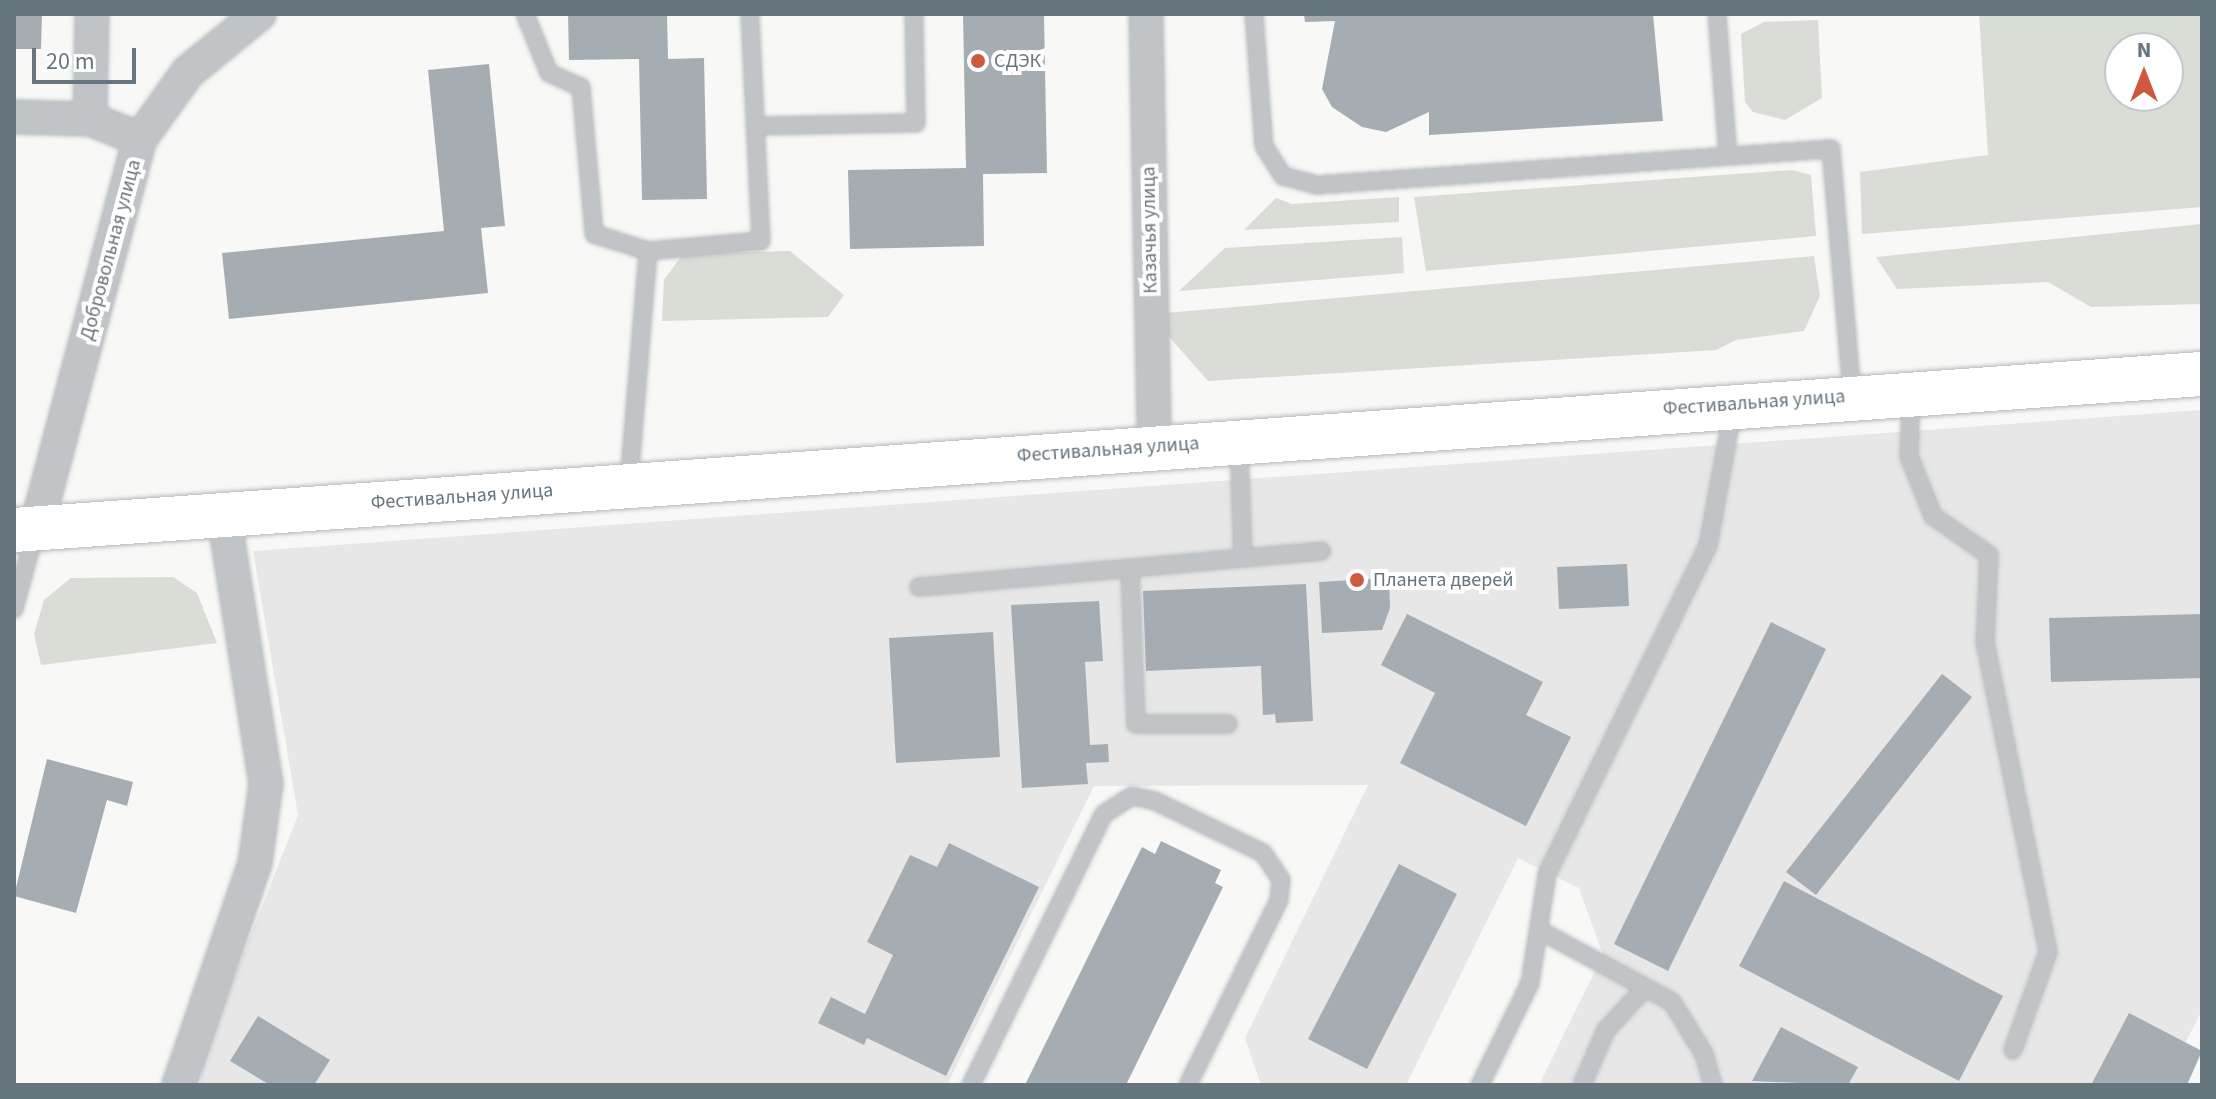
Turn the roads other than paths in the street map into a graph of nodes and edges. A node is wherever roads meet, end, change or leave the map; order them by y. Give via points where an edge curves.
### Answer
1 (92, 14) edge
2 (259, 14) edge
3 (525, 14) edge
4 (750, 14) edge
5 (914, 14) edge
6 (1146, 14) edge
7 (1254, 14) edge
8 (1717, 14) edge
9 (14, 117) edge
10 (90, 119) junction
11 (757, 126) junction
12 (140, 139) junction
13 (1728, 156) junction
14 (648, 251) junction
15 (2202, 374) edge
16 (1911, 392) junction
17 (1852, 396) junction
18 (1734, 404) junction
19 (1239, 441) junction
20 (1154, 446) junction
21 (629, 485) junction
22 (224, 515) junction
23 (25, 529) edge
24 (1321, 551) dead end
25 (1243, 558) junction
26 (1130, 568) junction
27 (919, 587) dead end
28 (14, 609) edge
29 (1228, 724) dead end
30 (1539, 930) junction
31 (1645, 988) junction
32 (2013, 1050) dead end
33 (179, 1085) edge
34 (971, 1085) edge
35 (1188, 1085) edge
36 (1480, 1085) edge
37 (1582, 1085) edge
38 (1713, 1085) edge

1 - 10 street
2 - 12 street, Добровольная улица via 188,72
3 - 14 lane via 549,73 581,87 594,234
4 - 11 lane
5 - 11 lane via 916,123
6 - 20 street, Казачья улица
7 - 13 lane via 1264,146 1283,176 1317,185
8 - 13 lane
9 - 10 street
10 - 12 street
11 - 14 lane via 761,241
12 - 23 street, Добровольная улица
13 - 17 lane via 1831,149
14 - 21 lane
15 - 16 main road, Фестивальная улица
16 - 17 main road, Фестивальная улица
16 - 32 lane via 1909,456 1933,516 1989,555 1985,642 2048,952
17 - 18 main road, Фестивальная улица
18 - 19 main road, Фестивальная улица
18 - 30 lane via 1708,546 1547,874
19 - 20 main road, Фестивальная улица
19 - 25 lane
20 - 21 main road, Фестивальная улица
21 - 22 main road, Фестивальная улица
22 - 23 main road, Фестивальная улица
22 - 33 street via 266,784 255,863
23 - 28 lane
24 - 25 lane
25 - 26 lane
26 - 27 lane
26 - 29 lane via 1136,724
30 - 31 lane
30 - 36 lane via 1530,983
31 - 37 lane via 1606,1030
31 - 38 lane via 1672,1002 1704,1054
34 - 35 lane via 1104,814 1132,796 1155,801 1263,853 1281,880 1279,900

